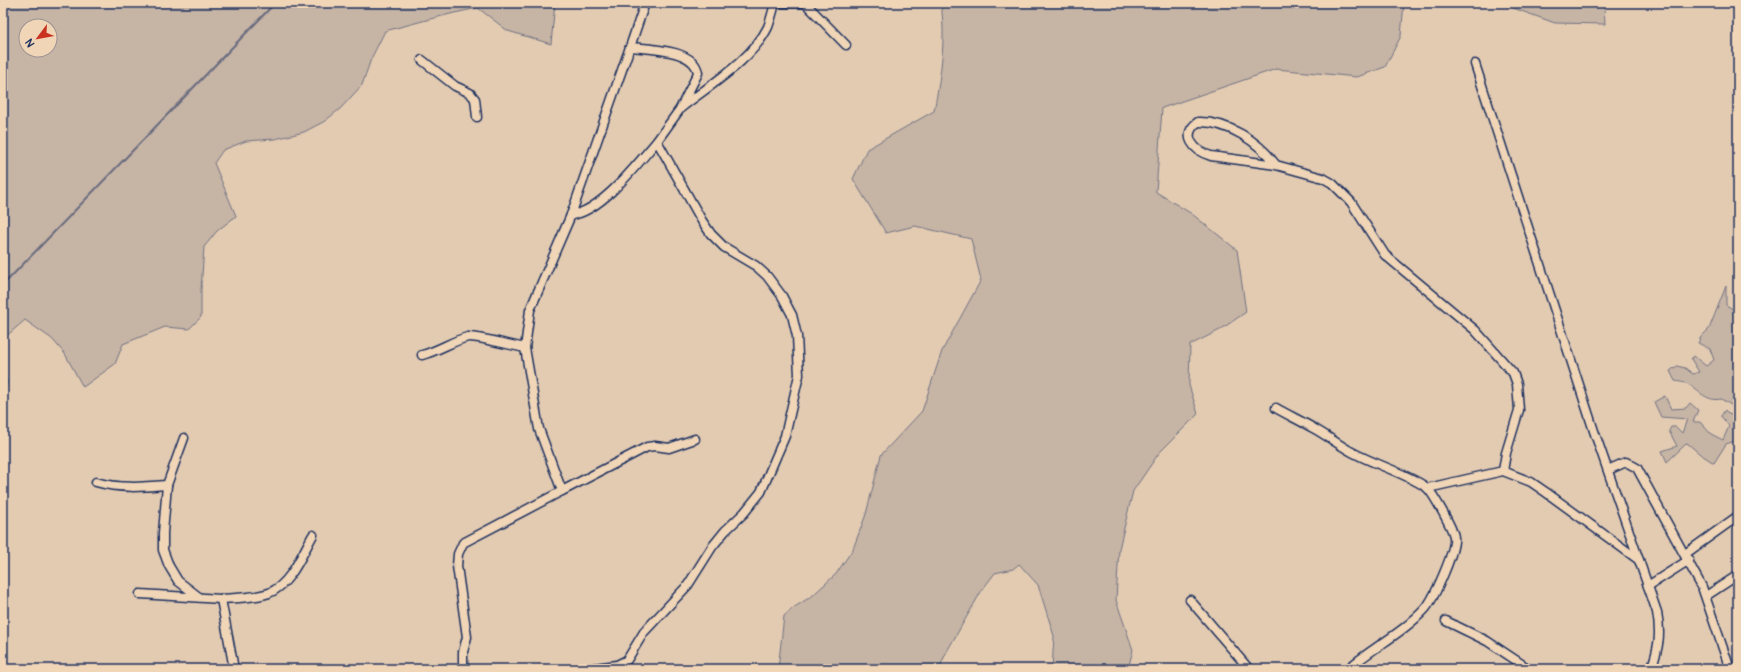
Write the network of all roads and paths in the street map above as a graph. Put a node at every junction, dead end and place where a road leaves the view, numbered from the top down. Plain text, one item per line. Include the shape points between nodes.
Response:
1 (645, 3) edge
2 (775, 3) edge
3 (782, 3) edge
4 (808, 4) edge
5 (846, 45) dead end
6 (630, 47) junction
7 (422, 60) dead end
8 (1475, 64) dead end
9 (680, 109) junction
10 (477, 117) dead end
11 (657, 140) junction
12 (1276, 165) junction
13 (571, 215) junction
14 (526, 348) junction
15 (422, 355) dead end
16 (1276, 408) dead end
17 (184, 438) dead end
18 (695, 439) dead end
19 (1608, 470) junction
20 (1503, 471) junction
21 (96, 482) dead end
22 (168, 485) junction
23 (1428, 488) junction
24 (562, 491) junction
25 (1738, 516) edge
26 (313, 535) dead end
27 (1687, 557) junction
28 (1639, 560) junction
29 (1738, 575) edge
30 (1648, 586) junction
31 (140, 594) dead end
32 (1706, 596) junction
33 (199, 597) junction
34 (221, 599) junction
35 (1190, 600) dead end
36 (1446, 622) dead end
37 (234, 669) edge
38 (462, 669) edge
39 (587, 669) edge
40 (1249, 669) edge
41 (1348, 669) edge
42 (1529, 669) edge
43 (1651, 669) edge
44 (1730, 669) edge

1 - 6 street
2 - 9 street via 768,27 756,45 724,76
3 - 4 street
4 - 5 street
6 - 9 street via 680,54 696,63 698,73
6 - 13 street
7 - 10 street via 455,86 470,93 475,99
8 - 19 street
9 - 11 street
11 - 13 street via 618,186 589,209
11 - 39 street via 711,234 724,247 756,266 782,296 792,315 797,336 799,375 785,436 761,492 712,547 688,585 648,626 627,660 617,665
12 - 12 street via 1202,153 1195,148 1189,131 1198,122 1214,123 1232,130 1256,143
12 - 20 street via 1323,178 1332,183 1351,202 1385,255 1475,330 1513,373 1517,384 1519,410
13 - 14 street via 530,310
14 - 15 street via 470,337
14 - 24 street via 539,429
16 - 23 street via 1351,451 1398,471
17 - 22 street
18 - 24 street via 669,448 647,447
19 - 27 street via 1626,462 1637,468
19 - 28 street
20 - 23 street
20 - 28 street via 1531,482 1548,493
21 - 22 street via 111,486 134,487
22 - 33 street via 163,550 178,581
23 - 41 street via 1443,512 1454,537 1439,585 1426,609
24 - 38 street via 464,544 458,554 457,566 467,637
25 - 27 street
26 - 34 street via 289,576 276,589 268,593
27 - 30 street
27 - 32 street
28 - 30 street
29 - 32 street
30 - 43 street via 1660,629 1657,652
31 - 33 street
32 - 44 street
33 - 34 street
34 - 37 street
35 - 40 street
36 - 42 street via 1487,641

